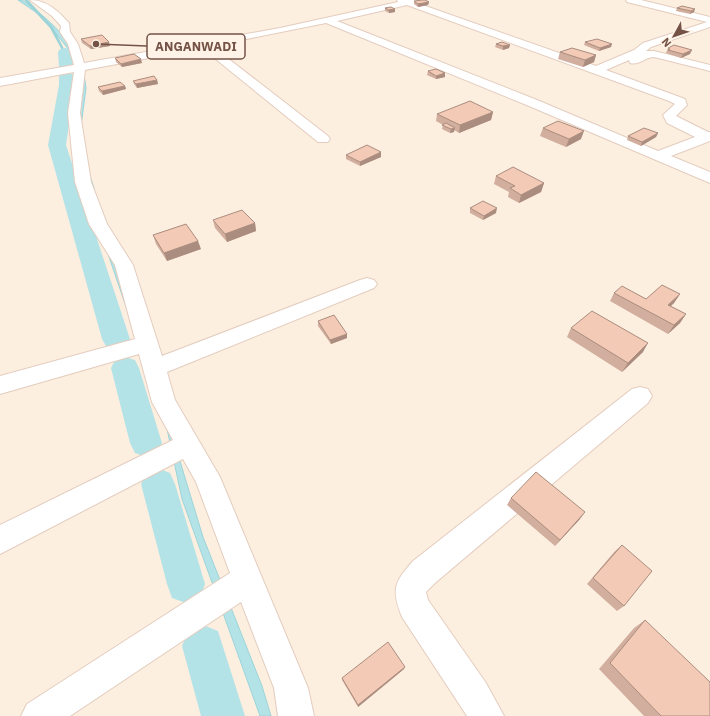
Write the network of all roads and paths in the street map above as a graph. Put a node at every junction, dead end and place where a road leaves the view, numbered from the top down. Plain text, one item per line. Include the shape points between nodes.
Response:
1 (34, 0) edge
2 (630, 0) edge
3 (407, 1) edge
4 (326, 20) junction
5 (710, 20) edge
6 (710, 24) edge
7 (204, 45) junction
8 (80, 68) junction
9 (710, 68) edge
10 (602, 72) junction
11 (0, 82) edge
12 (708, 136) edge
13 (323, 140) dead end
14 (658, 156) junction
15 (710, 178) edge
16 (368, 284) dead end
17 (146, 344) junction
18 (154, 368) junction
19 (0, 385) edge
20 (640, 396) dead end
21 (189, 444) junction
22 (0, 540) edge
23 (248, 579) junction
24 (39, 716) edge
25 (296, 716) edge
26 (486, 716) edge

1 - 8 street via 66,25 65,32 79,58
2 - 5 street
3 - 4 street
3 - 10 street
4 - 7 street
4 - 14 street
6 - 10 street via 647,45
7 - 8 street
7 - 13 street
8 - 11 street
8 - 17 street via 74,113 83,182 98,224 124,265
9 - 10 street via 647,54
10 - 12 street via 681,102 681,105 669,115 672,120
12 - 14 street
14 - 15 street
16 - 18 street
17 - 18 street
17 - 19 street
18 - 21 street via 164,402
20 - 26 street via 424,572 410,587 413,606
21 - 22 street
21 - 23 street via 207,477
23 - 24 street
23 - 25 street via 291,688

